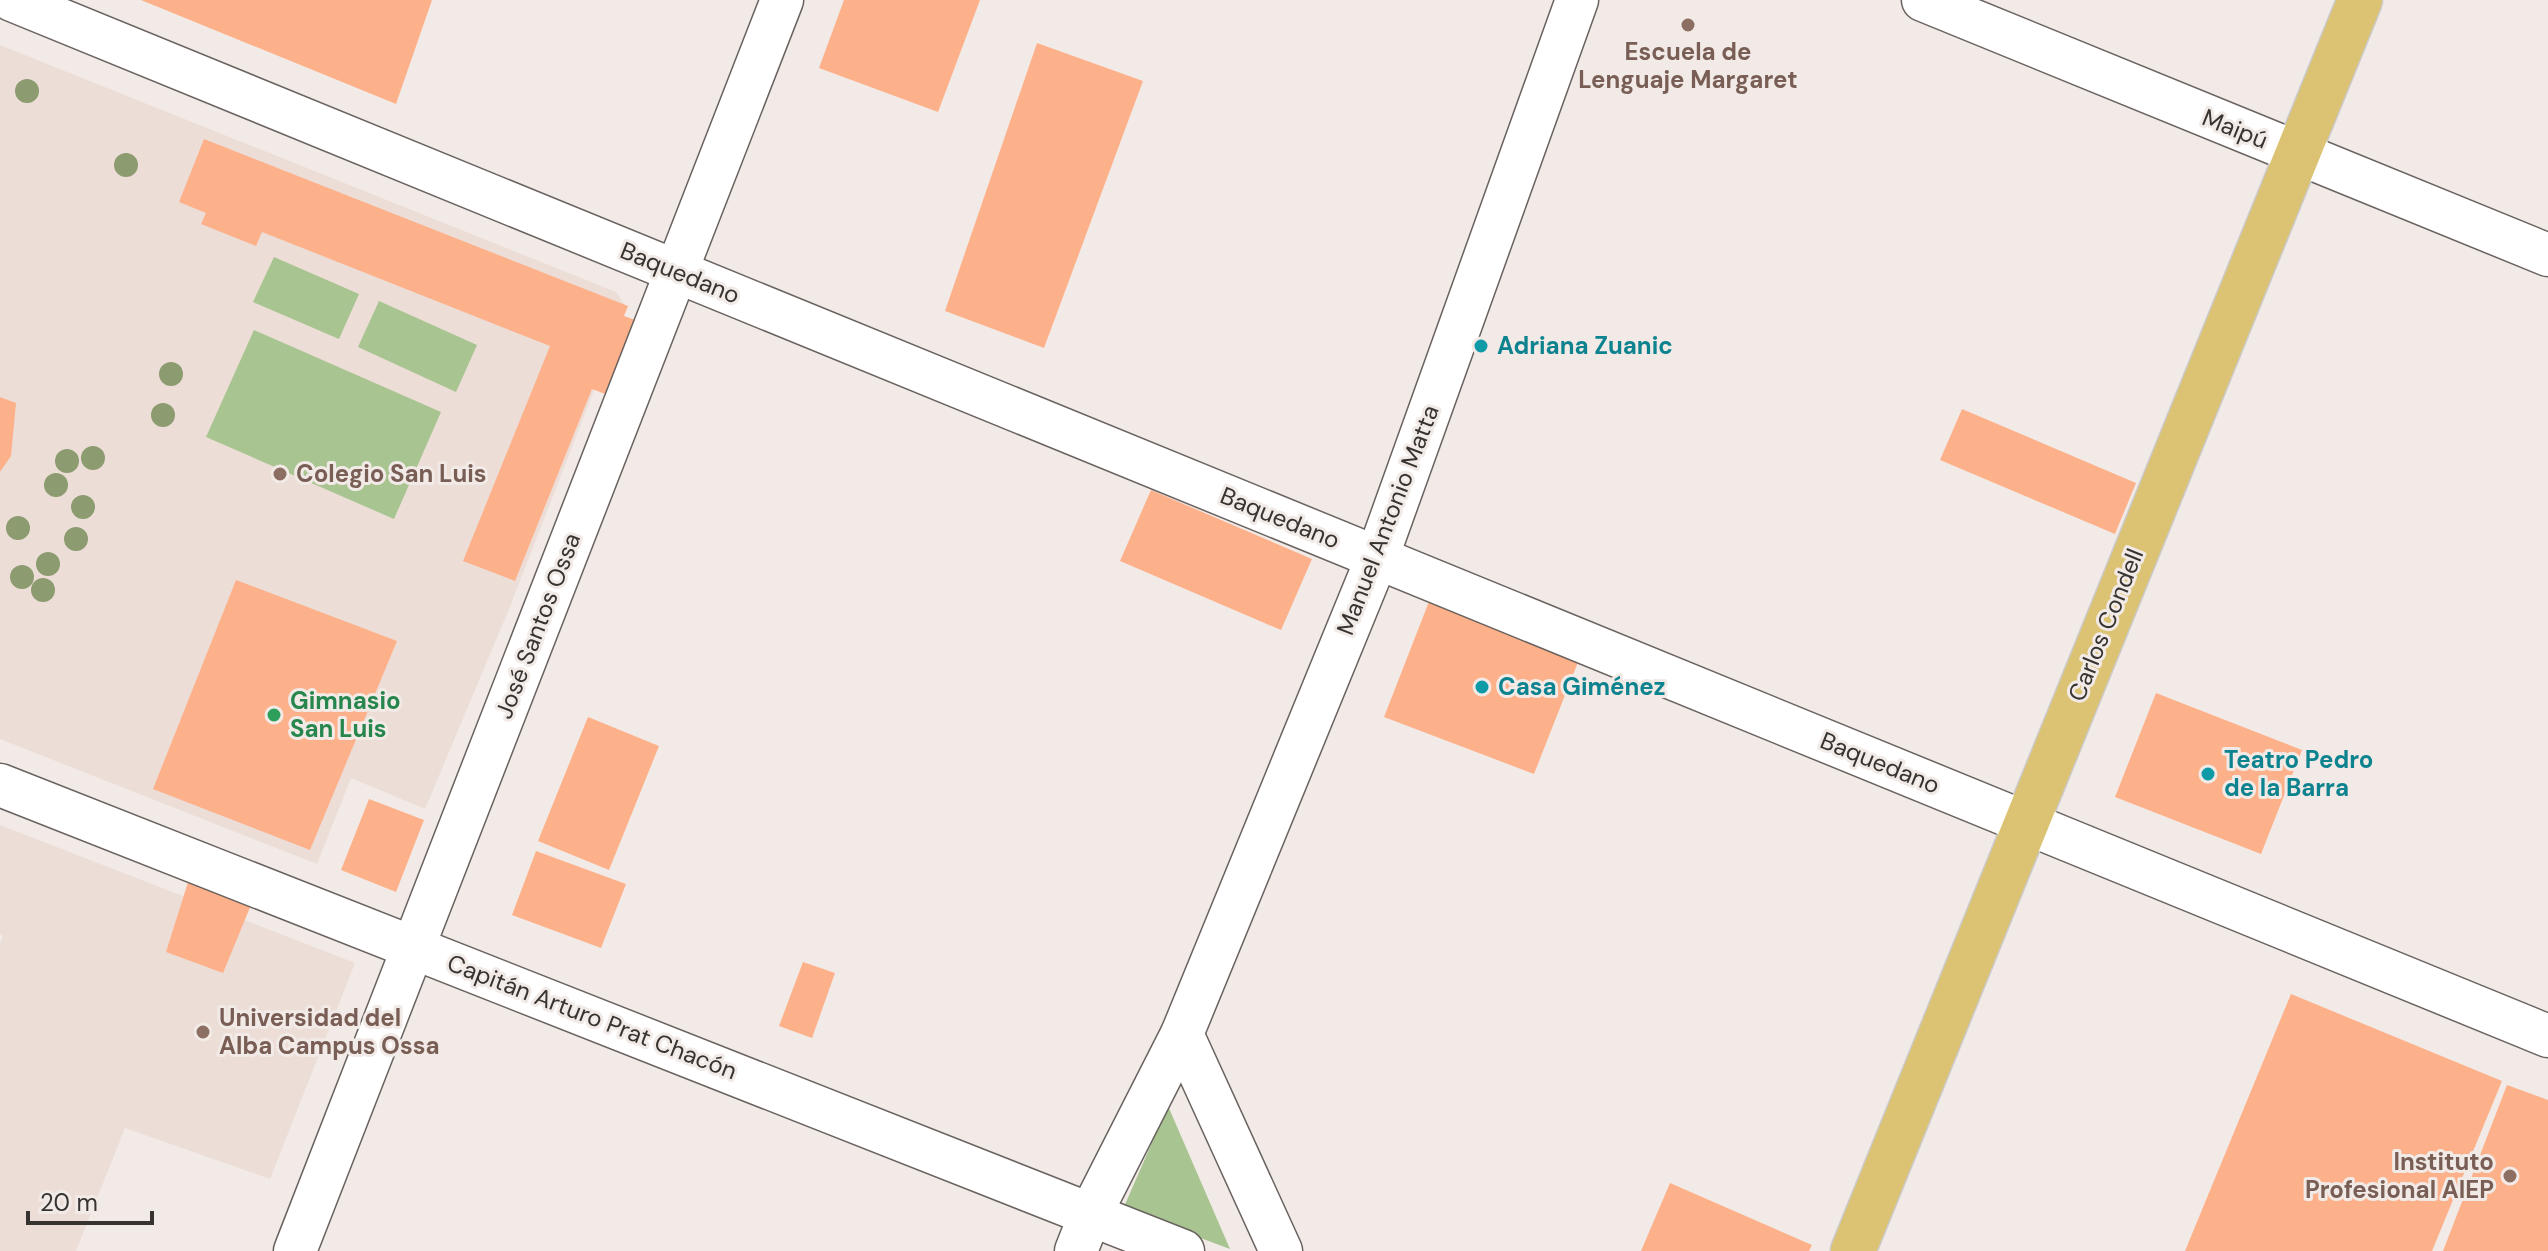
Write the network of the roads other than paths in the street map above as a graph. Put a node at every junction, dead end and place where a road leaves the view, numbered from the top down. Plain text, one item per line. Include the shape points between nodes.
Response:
1 (12, 0) edge
2 (782, 0) edge
3 (1577, 0) edge
4 (1923, 0) edge
5 (2360, 0) edge
6 (2298, 155) junction
7 (2548, 255) edge
8 (677, 271) junction
9 (1377, 558) junction
10 (0, 785) edge
11 (2026, 823) junction
12 (413, 947) junction
13 (1182, 1034) junction
14 (2548, 1036) edge
15 (1091, 1213) junction
16 (295, 1251) edge
17 (1076, 1251) edge
18 (1183, 1251) edge
19 (1281, 1251) edge
20 (1853, 1251) edge

1 - 8 street, Baquedano
2 - 8 street, José Santos Ossa
3 - 9 street, Manuel Antonio Matta
4 - 6 street, Maipú
5 - 6 main road, Carlos Condell
6 - 7 street, Maipú
6 - 11 main road, Carlos Condell
8 - 9 street, Baquedano
8 - 12 street, José Santos Ossa
9 - 11 street, Baquedano
9 - 13 street, Manuel Antonio Matta
10 - 12 street, Capitán Arturo Prat Chacón
11 - 14 street, Baquedano
11 - 20 main road, Carlos Condell
12 - 15 street, Capitán Arturo Prat Chacón
12 - 16 street, José Santos Ossa
13 - 15 street, Manuel Antonio Matta
13 - 19 street
15 - 17 street, Manuel Antonio Matta
15 - 18 street, Capitán Arturo Prat Chacón

